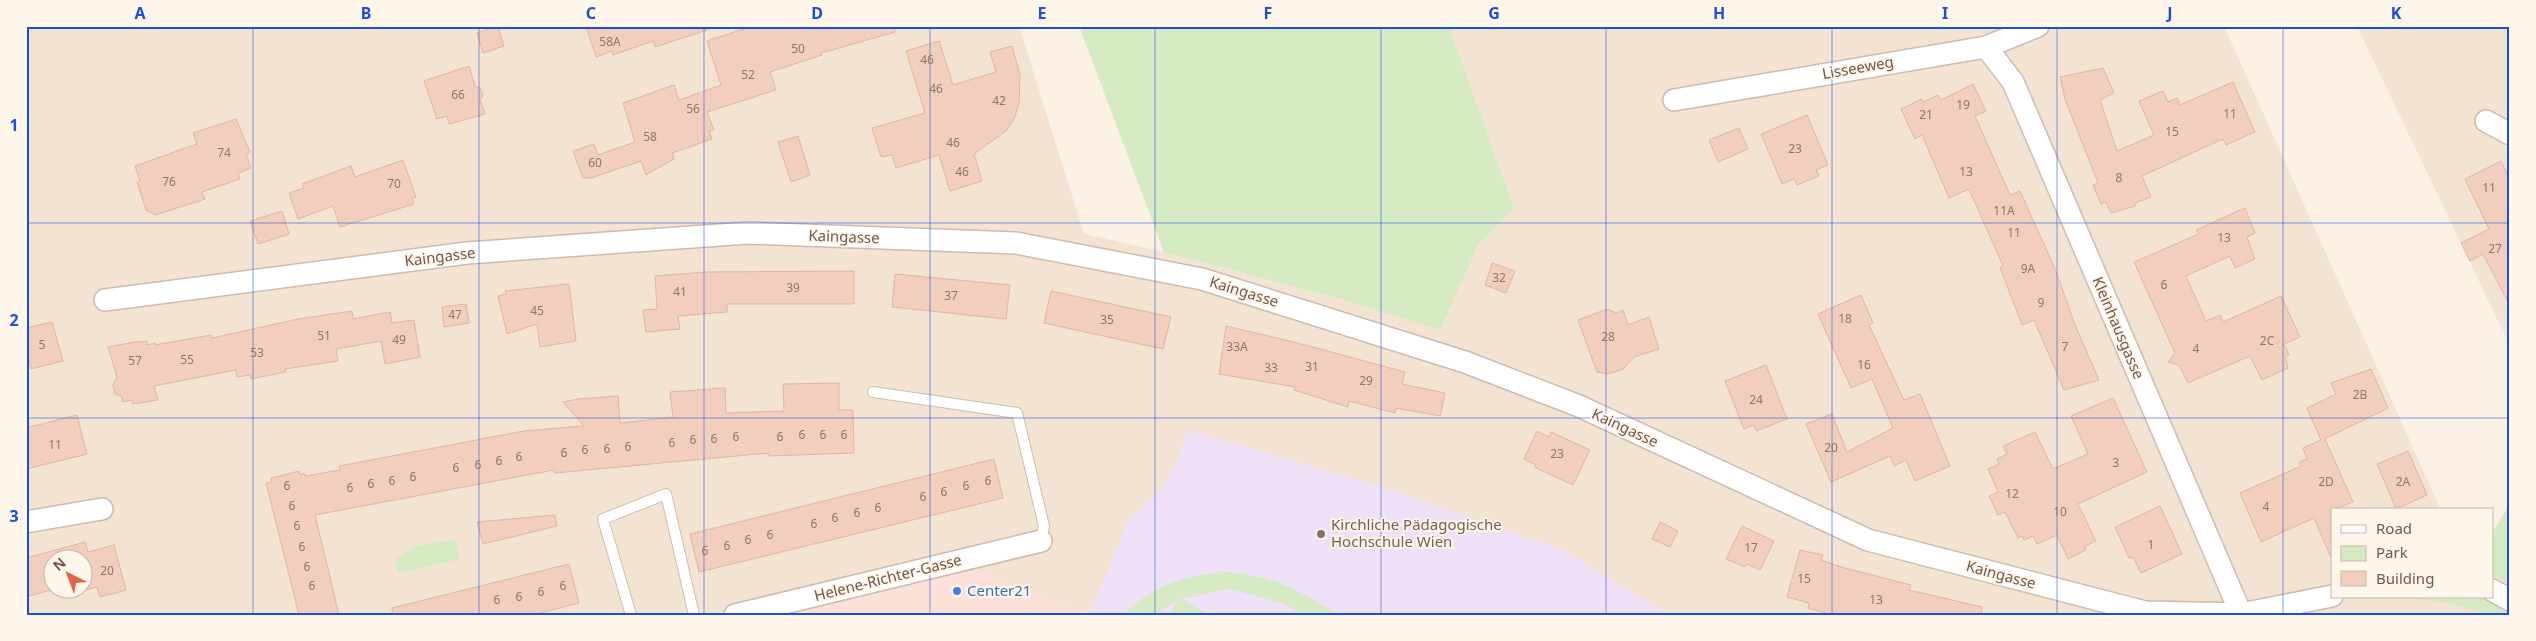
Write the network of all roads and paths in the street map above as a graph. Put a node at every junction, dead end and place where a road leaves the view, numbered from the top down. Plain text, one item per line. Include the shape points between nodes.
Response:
1 (2038, 26) edge
2 (1986, 47) junction
3 (1674, 100) dead end
4 (2486, 121) dead end
5 (2510, 134) edge
6 (105, 300) dead end
7 (873, 392) dead end
8 (102, 509) dead end
9 (26, 522) edge
10 (1041, 540) joint
11 (2494, 591) edge
12 (2331, 596) edge
13 (2510, 600) edge
14 (2241, 614) edge
15 (632, 615) edge
16 (694, 615) edge
17 (734, 615) edge

1 - 2 street, Lisseeweg
2 - 3 street, Lisseeweg
2 - 14 street, Kleinhausgasse via 2013,82
4 - 5 street
6 - 14 street, Kaingasse via 467,253 748,233 1016,243 1202,279 1465,362 1579,406 1868,540 2145,612
7 - 10 lane via 1017,413 1044,526
8 - 9 street
10 - 17 street, Helene-Richter-Gasse
11 - 13 street
12 - 14 street, Kaingasse
15 - 16 lane via 603,520 666,494

